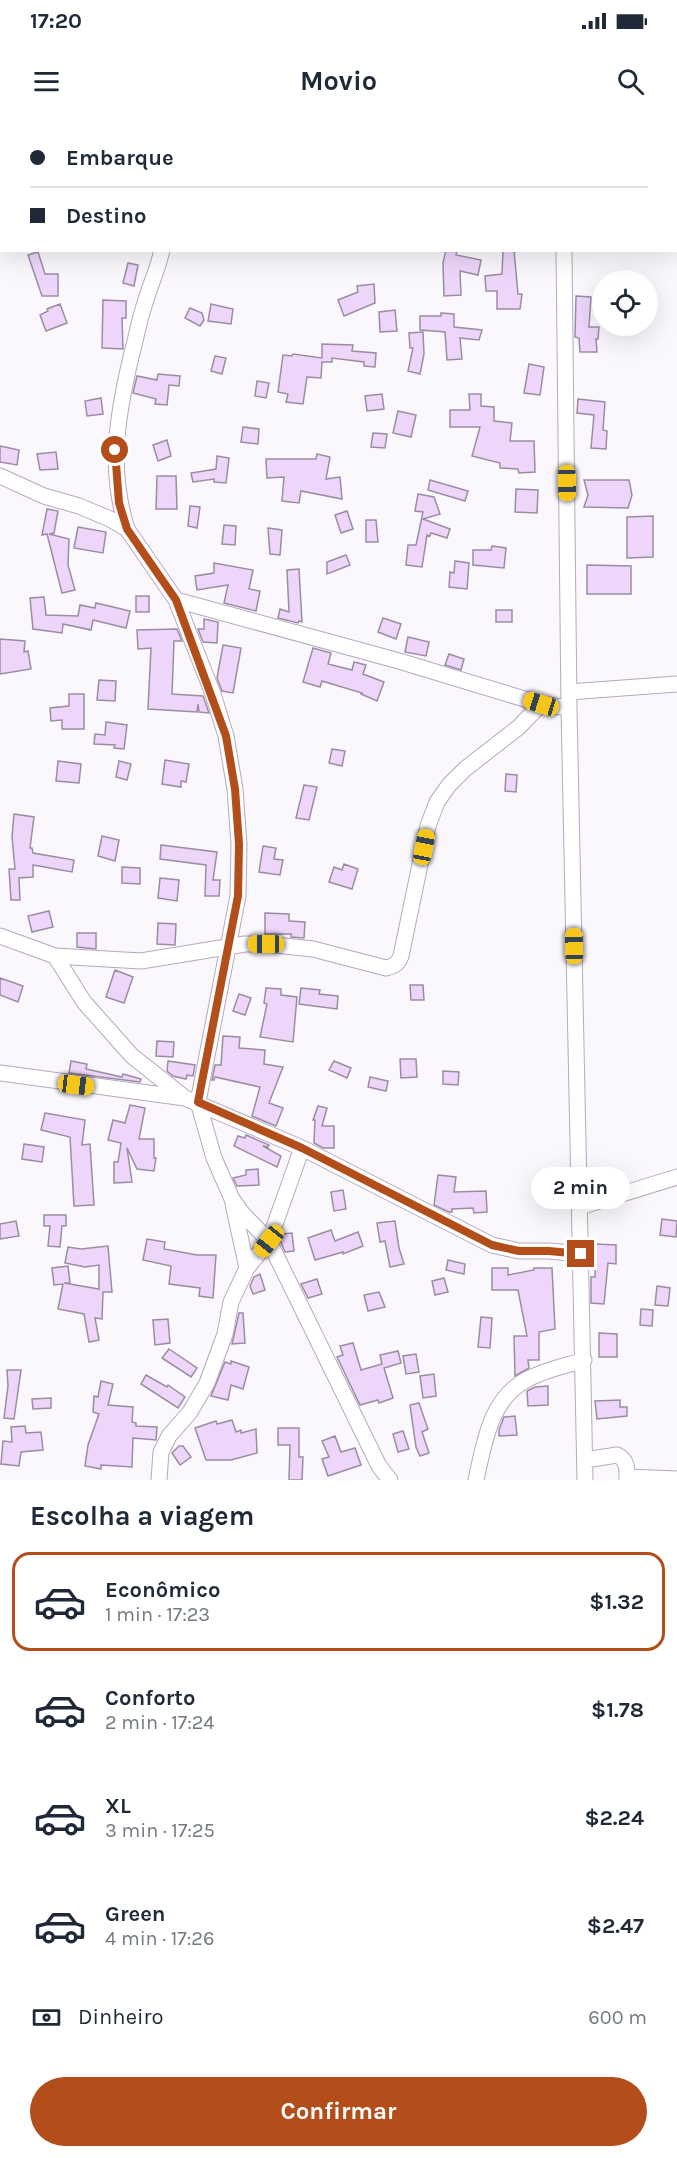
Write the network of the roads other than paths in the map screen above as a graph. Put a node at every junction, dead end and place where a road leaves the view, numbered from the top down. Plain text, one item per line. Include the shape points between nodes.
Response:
1 (161, 252) edge
2 (564, 252) edge
3 (0, 476) edge
4 (127, 529) junction
5 (176, 600) junction
6 (677, 684) edge
7 (569, 692) junction
8 (541, 704) junction
9 (569, 708) junction
10 (0, 936) edge
11 (228, 948) junction
12 (55, 956) junction
13 (0, 1073) edge
14 (192, 1100) junction
15 (302, 1148) junction
16 (677, 1177) edge
17 (232, 1199) junction
18 (580, 1207) junction
19 (269, 1241) junction
20 (581, 1254) junction
21 (247, 1268) junction
22 (584, 1360) junction
23 (585, 1460) junction
24 (627, 1478) edge
25 (677, 1479) edge
26 (159, 1480) edge
27 (390, 1480) edge
28 (476, 1480) edge
29 (585, 1480) edge

1 - 4 street via 120,403 116,482
2 - 7 street
3 - 4 street
4 - 5 street
5 - 8 street
5 - 11 street via 226,736 235,789 238,896
6 - 7 street
7 - 9 street
8 - 9 street
8 - 11 street via 449,785 437,802 396,964 386,968 313,950 266,944
9 - 18 street
10 - 12 street
11 - 12 street via 141,961
11 - 14 street
12 - 14 street via 84,1002 132,1056
13 - 14 street
14 - 15 street
14 - 17 street
15 - 19 street
15 - 20 street via 492,1245 519,1251
16 - 18 street
17 - 19 street
17 - 21 street
18 - 20 street
19 - 21 street
19 - 27 street via 379,1466
20 - 22 street
21 - 26 street via 231,1302 225,1334 207,1383 161,1452
22 - 23 street
22 - 28 street via 528,1379 506,1396 484,1441
23 - 24 street via 617,1455 625,1460
23 - 29 street
24 - 25 street

